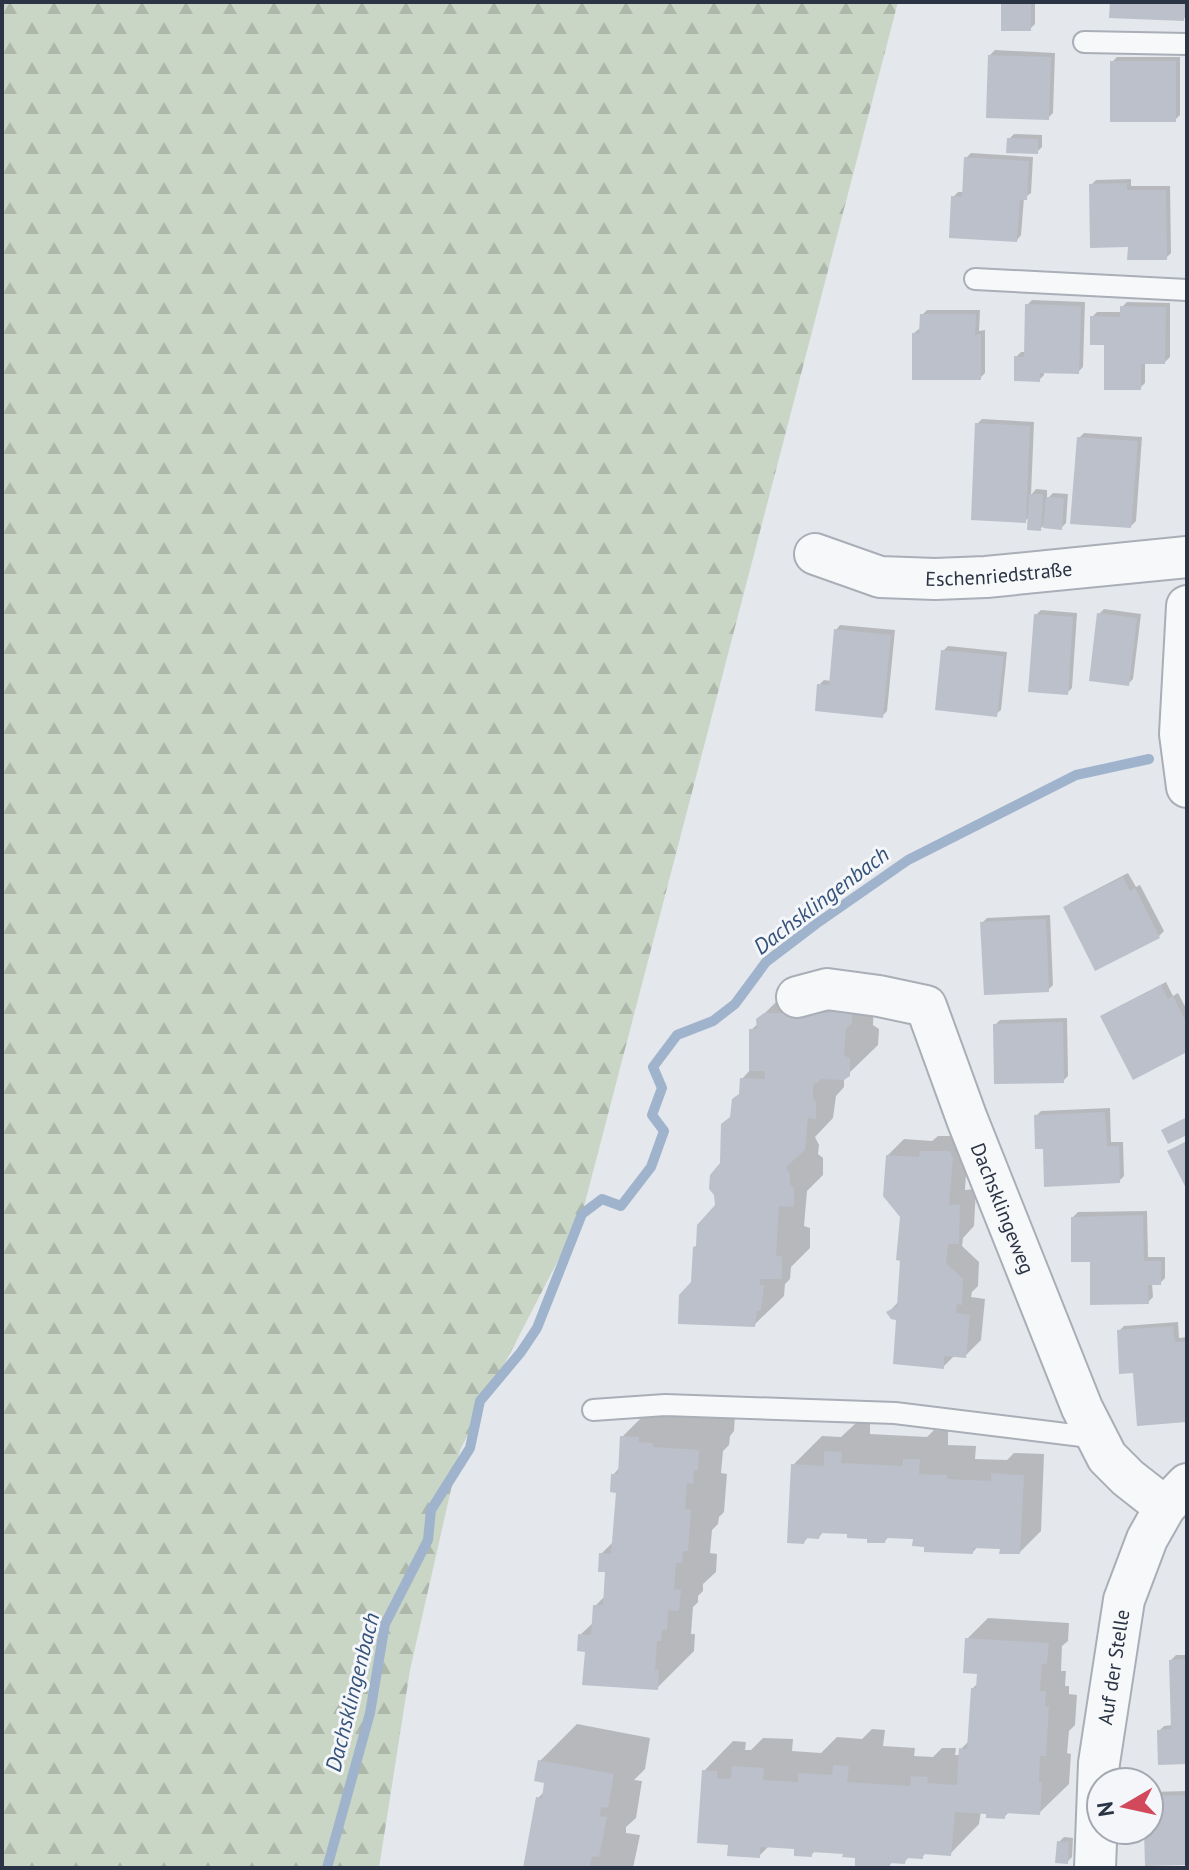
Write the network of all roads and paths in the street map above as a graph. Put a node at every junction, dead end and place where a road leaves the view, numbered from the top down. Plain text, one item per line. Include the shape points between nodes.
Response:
1 (1084, 42) dead end
2 (1187, 44) edge
3 (975, 279) dead end
4 (1187, 290) edge
5 (815, 554) dead end
6 (1187, 557) edge
7 (1187, 606) edge
8 (1187, 787) edge
9 (797, 997) dead end
10 (593, 1410) dead end
11 (1098, 1438) junction
12 (1176, 1496) edge
13 (1095, 1868) edge

1 - 2 lane
3 - 4 lane
5 - 6 street, Eschenriedstraße via 880,577 935,579
7 - 8 street via 1180,734
9 - 11 street, Dachsklingeweg via 827,989 926,1006
10 - 11 lane via 665,1405 895,1413
11 - 12 street, Dachsklingeweg via 1107,1457 1128,1478
12 - 13 street, Auf der Stelle via 1147,1539 1124,1600 1099,1763

